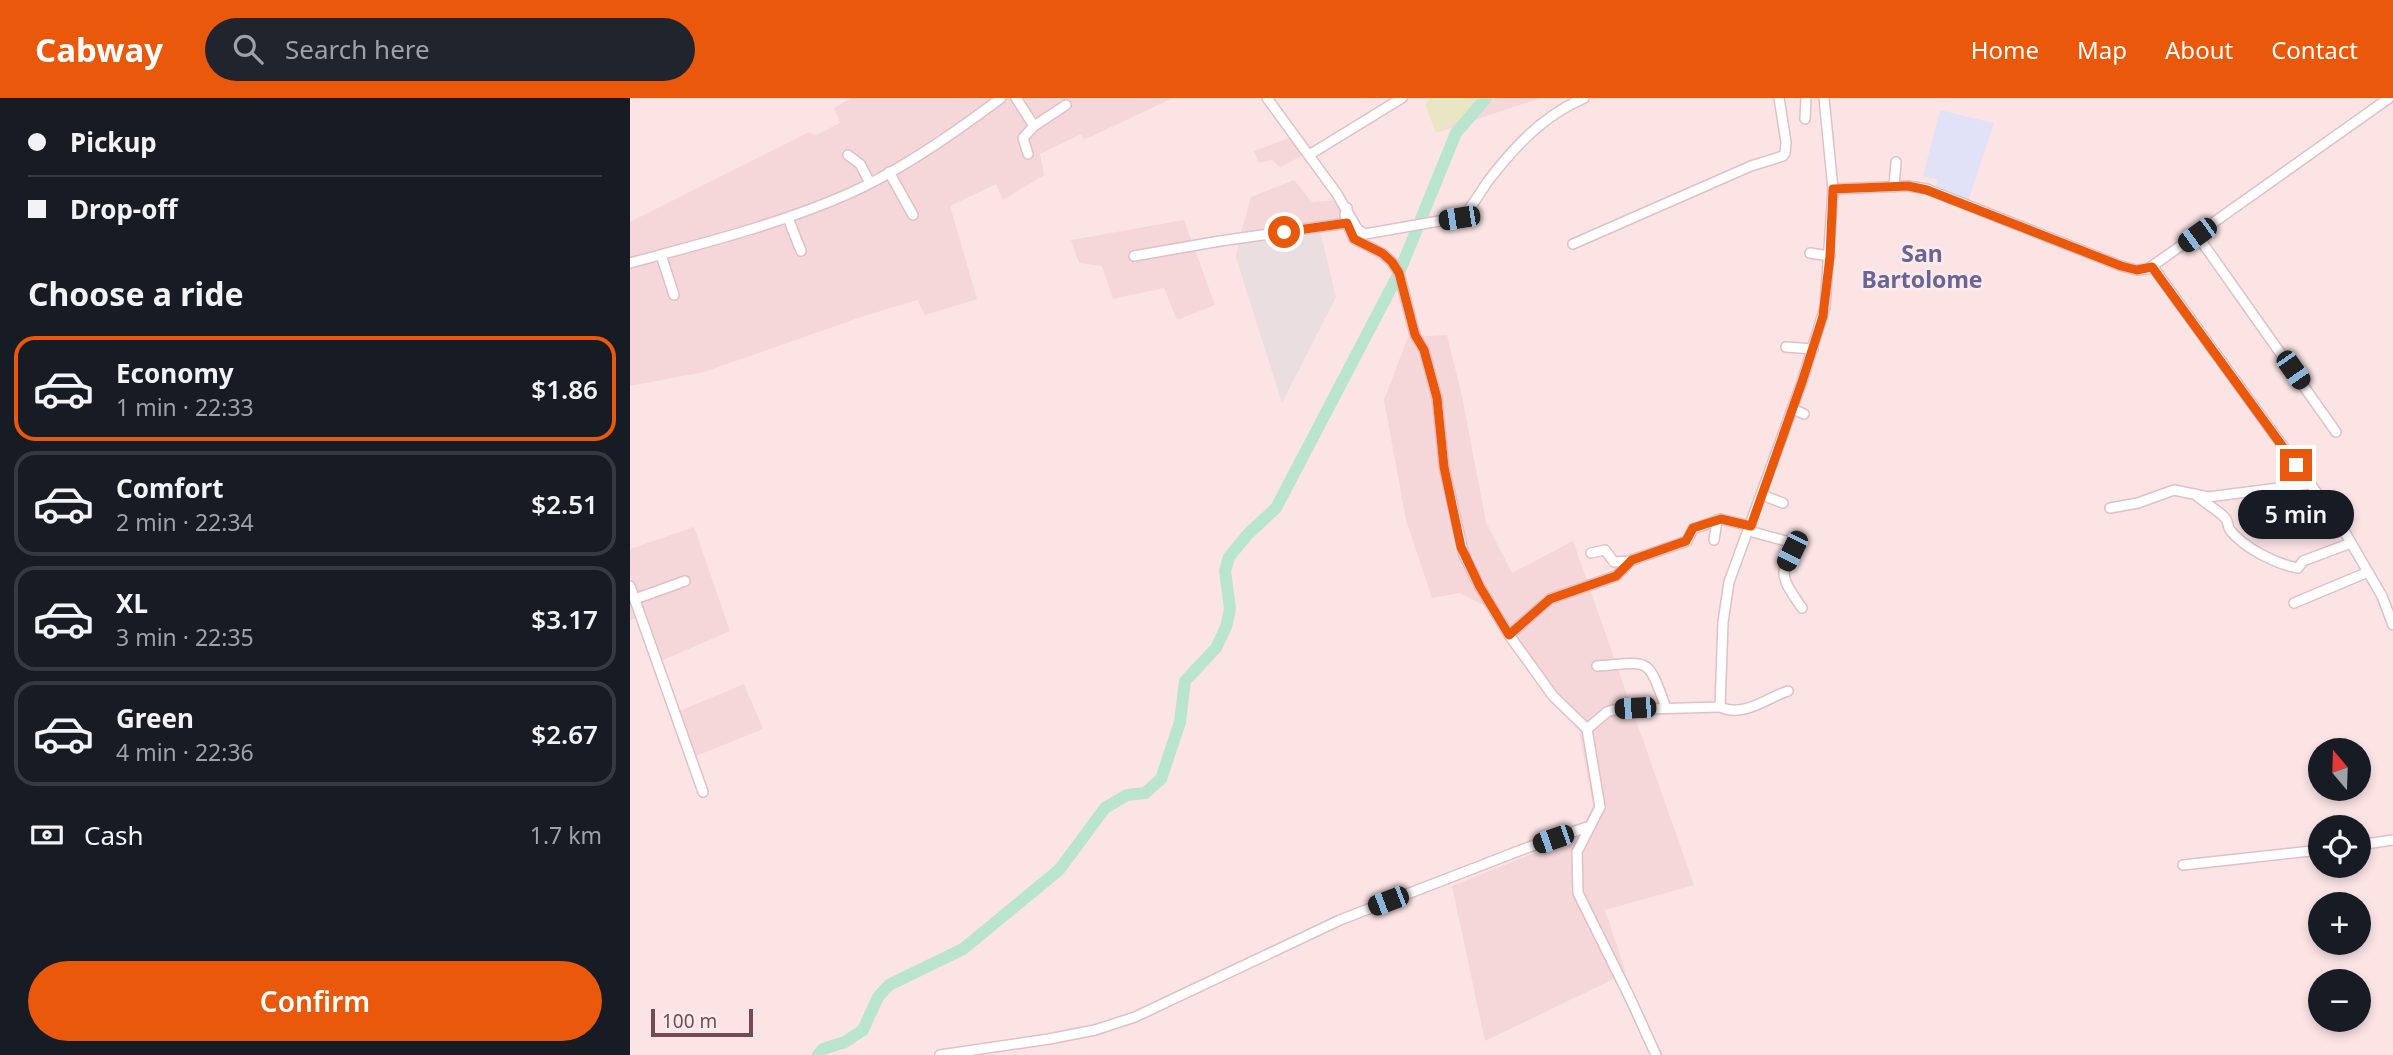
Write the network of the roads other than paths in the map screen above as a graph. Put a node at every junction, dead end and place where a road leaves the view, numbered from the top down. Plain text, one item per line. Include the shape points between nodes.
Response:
1 (1001, 98) edge
2 (1016, 98) edge
3 (1267, 98) edge
4 (1402, 98) edge
5 (1584, 98) edge
6 (1779, 98) edge
7 (1805, 98) edge
8 (1824, 98) edge
9 (2389, 98) edge
10 (1066, 105) dead end
11 (1805, 119) dead end
12 (1034, 126) junction
13 (1028, 154) dead end
14 (848, 155) dead end
15 (1309, 155) junction
16 (1896, 162) dead end
17 (889, 172) junction
18 (870, 183) junction
19 (1894, 187) junction
20 (1833, 189) junction
21 (1347, 208) junction
22 (913, 215) dead end
23 (788, 218) junction
24 (1347, 223) junction
25 (2197, 235) junction
26 (1573, 244) dead end
27 (801, 251) dead end
28 (1810, 253) dead end
29 (661, 255) junction
30 (1134, 256) dead end
31 (1830, 256) junction
32 (630, 263) edge
33 (2152, 267) junction
34 (674, 295) dead end
35 (1786, 347) dead end
36 (1813, 349) junction
37 (1793, 409) junction
38 (1804, 414) dead end
39 (2336, 432) dead end
40 (2310, 484) junction
41 (2194, 493) junction
42 (1762, 495) junction
43 (1783, 503) dead end
44 (2110, 508) dead end
45 (1717, 520) junction
46 (1750, 528) junction
47 (1714, 540) dead end
48 (2351, 543) junction
49 (1591, 553) dead end
50 (1632, 560) junction
51 (2368, 572) junction
52 (685, 581) dead end
53 (630, 586) edge
54 (635, 599) junction
55 (2294, 603) dead end
56 (1802, 608) dead end
57 (2393, 625) edge
58 (1509, 635) junction
59 (1597, 666) dead end
60 (1788, 691) dead end
61 (1720, 706) junction
62 (1666, 708) junction
63 (1587, 729) junction
64 (703, 792) dead end
65 (1590, 826) junction
66 (2393, 840) edge
67 (2371, 843) edge
68 (2308, 851) edge
69 (2183, 865) dead end
70 (940, 1055) edge
71 (1656, 1055) edge

1 - 17 street
2 - 12 street
3 - 15 street
4 - 15 street
5 - 21 street via 1553,114 1529,136 1459,218 1365,234
6 - 26 street via 1786,142 1783,156
7 - 11 street
8 - 20 street
9 - 25 street
10 - 12 street
12 - 13 street via 1023,138
14 - 18 street via 860,163
15 - 21 street
16 - 19 street
17 - 18 street
17 - 22 street
18 - 23 street
19 - 20 street
19 - 33 street via 1935,192 2121,266
20 - 31 street
21 - 24 street
23 - 27 street
23 - 29 street
24 - 30 street
24 - 58 street via 1354,239 1382,253 1399,273 1437,398 1444,467 1461,547
25 - 33 street
25 - 39 street
28 - 31 street
29 - 32 street
29 - 34 street
31 - 36 street via 1825,307
33 - 40 street
35 - 36 street
36 - 37 street
37 - 38 street
37 - 42 street
40 - 41 street via 2220,497
40 - 48 street
41 - 44 street via 2174,490
41 - 48 street via 2225,519 2230,530 2281,565 2298,568 2303,561
42 - 43 street
42 - 46 street
45 - 46 street
45 - 47 street
45 - 50 street via 1692,529 1686,541
46 - 56 street via 1791,545 1783,575
46 - 61 street via 1729,583
48 - 51 street
49 - 50 street via 1605,550 1614,562
50 - 58 street via 1618,575 1550,599
51 - 55 street
51 - 57 street
52 - 54 street
53 - 54 street
54 - 64 street
58 - 63 street via 1553,696
59 - 62 street via 1647,666
60 - 61 street via 1760,706 1730,710
61 - 62 street
62 - 63 street via 1613,710
63 - 65 street via 1600,807
65 - 70 street via 1340,919 1135,1017 1072,1035
65 - 71 street via 1577,852 1578,893
66 - 67 street
68 - 69 street

